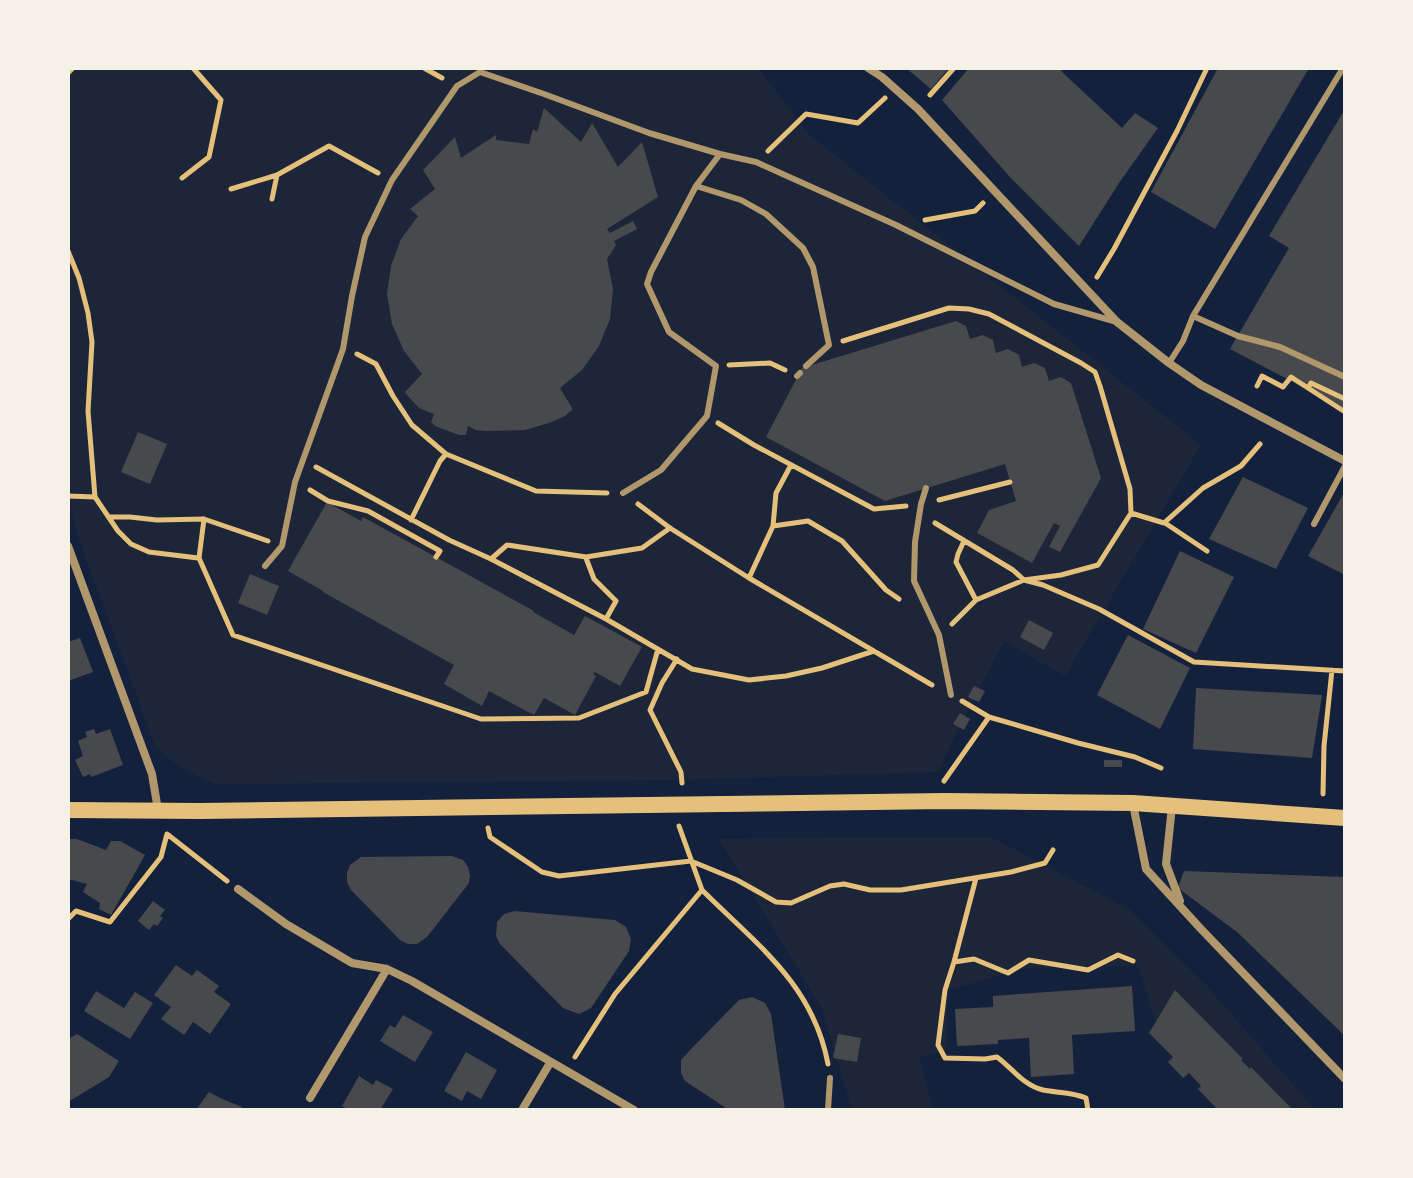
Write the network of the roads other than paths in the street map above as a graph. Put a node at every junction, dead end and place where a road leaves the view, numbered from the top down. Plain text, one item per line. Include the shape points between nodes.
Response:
1 (868, 68) edge
2 (1343, 68) edge
3 (720, 154) junction
4 (696, 186) junction
5 (1193, 316) junction
6 (1117, 322) junction
7 (1169, 363) junction
8 (806, 366) dead end
9 (1345, 377) edge
10 (1345, 463) edge
11 (926, 488) dead end
12 (623, 493) road end
13 (1314, 524) dead end
14 (68, 546) edge
15 (265, 566) dead end
16 (951, 695) road end
17 (1133, 803) junction
18 (1172, 805) junction
19 (68, 810) edge
20 (158, 811) junction
21 (1345, 818) edge
22 (238, 889) road end
23 (1182, 906) junction
24 (387, 969) junction
25 (550, 1063) junction
26 (830, 1078) road end
27 (1345, 1079) edge
28 (310, 1098) dead end
29 (522, 1110) edge
30 (634, 1110) edge
31 (828, 1110) edge

1 - 6 street via 918,109
2 - 5 lane
3 - 4 lane
3 - 6 lane via 756,162 1054,304
3 - 15 lane via 480,72 457,86 392,180 365,237 343,349 295,482 282,546
4 - 8 lane via 766,214 803,248 813,267 829,345
4 - 12 lane via 647,284 669,332 716,366 707,416 661,470
5 - 7 lane
5 - 9 lane
6 - 7 street
7 - 10 street
10 - 13 lane
11 - 16 lane via 914,581 939,635
14 - 20 street via 152,774
17 - 18 main road
17 - 20 main road
17 - 23 street via 1146,869
18 - 21 main road
18 - 23 street via 1166,864
19 - 20 main road
22 - 24 street via 352,963
23 - 27 street
24 - 25 street
24 - 28 street
25 - 29 street
25 - 30 street
26 - 31 lane

